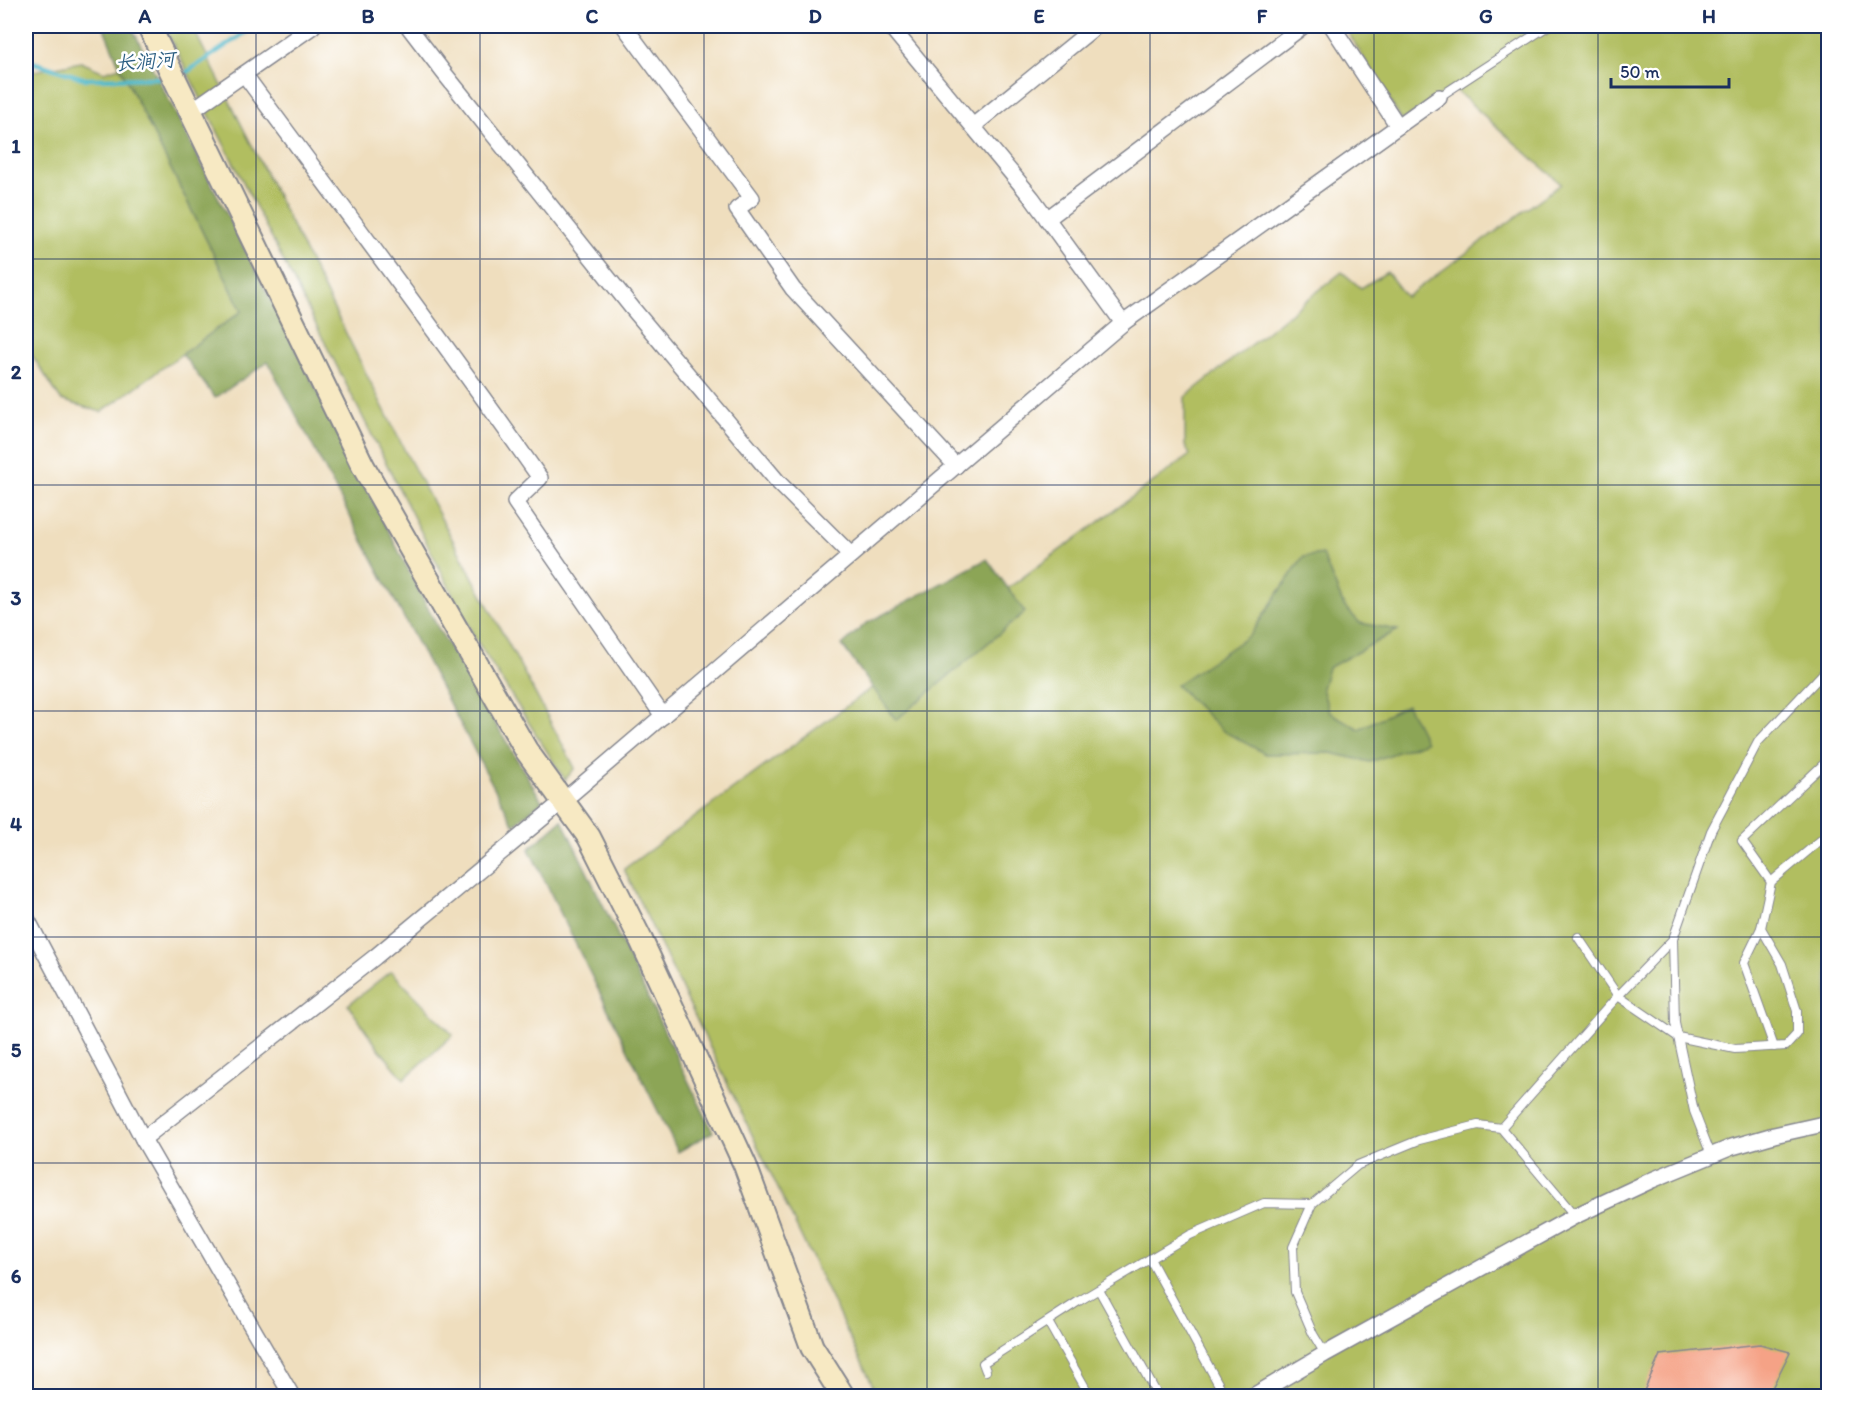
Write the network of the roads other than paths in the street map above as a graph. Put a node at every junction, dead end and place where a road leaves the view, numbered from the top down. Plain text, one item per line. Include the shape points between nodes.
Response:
1 (149, 26) edge
2 (313, 26) edge
3 (408, 26) edge
4 (624, 26) edge
5 (890, 26) edge
6 (1096, 26) edge
7 (1304, 26) edge
8 (1332, 26) edge
9 (1548, 26) edge
10 (243, 74) junction
11 (1439, 97) joint
12 (190, 111) junction
13 (973, 126) junction
14 (1398, 126) junction
15 (1047, 219) junction
16 (1123, 323) junction
17 (956, 466) junction
18 (851, 555) junction
19 (1828, 668) edge
20 (663, 716) junction
21 (1828, 760) edge
22 (563, 801) junction
23 (1828, 834) edge
24 (1771, 882) junction
25 (26, 917) edge
26 (1761, 928) junction
27 (1578, 938) dead end
28 (1674, 939) junction
29 (1618, 996) junction
30 (1678, 1037) junction
31 (1774, 1047) junction
32 (1828, 1123) edge
33 (1501, 1128) junction
34 (143, 1139) junction
35 (1710, 1155) junction
36 (1312, 1204) junction
37 (1575, 1216) junction
38 (1150, 1259) junction
39 (1099, 1290) junction
40 (1048, 1322) junction
41 (1325, 1354) junction
42 (986, 1371) dead end
43 (292, 1396) edge
44 (843, 1396) edge
45 (1090, 1396) edge
46 (1158, 1396) edge
47 (1225, 1396) edge
48 (1253, 1396) edge

1 - 12 street
2 - 10 street
3 - 18 street via 640,318 778,482
4 - 17 street via 752,198 737,209 793,289
5 - 13 street
6 - 13 street
7 - 15 street
8 - 14 street
9 - 11 lane
10 - 12 street
10 - 20 street via 540,478 515,502
11 - 14 street
12 - 22 street via 363,466 526,750
13 - 15 street
14 - 16 street
15 - 16 street
16 - 17 street
17 - 18 street
18 - 20 street
19 - 28 lane via 1758,742 1711,831
20 - 22 street
21 - 24 lane via 1742,841
22 - 34 street via 375,957
22 - 44 street via 589,837 641,940 745,1165 812,1347
23 - 24 lane
24 - 26 lane
25 - 34 street
26 - 31 lane via 1744,963
26 - 31 lane via 1782,964 1797,1011 1797,1034 1786,1046
27 - 29 lane
28 - 29 lane
28 - 30 lane
29 - 30 lane
29 - 33 lane
30 - 31 lane via 1735,1049
30 - 35 lane via 1694,1111
32 - 35 street
33 - 36 lane via 1478,1125 1419,1140 1358,1165
33 - 37 lane
34 - 43 street
35 - 37 street
36 - 38 lane via 1264,1203 1190,1235
36 - 41 lane via 1293,1247 1295,1292
37 - 41 street
38 - 39 lane
38 - 47 lane
39 - 40 lane
39 - 46 lane
40 - 42 lane via 984,1363
40 - 45 lane
41 - 48 street

